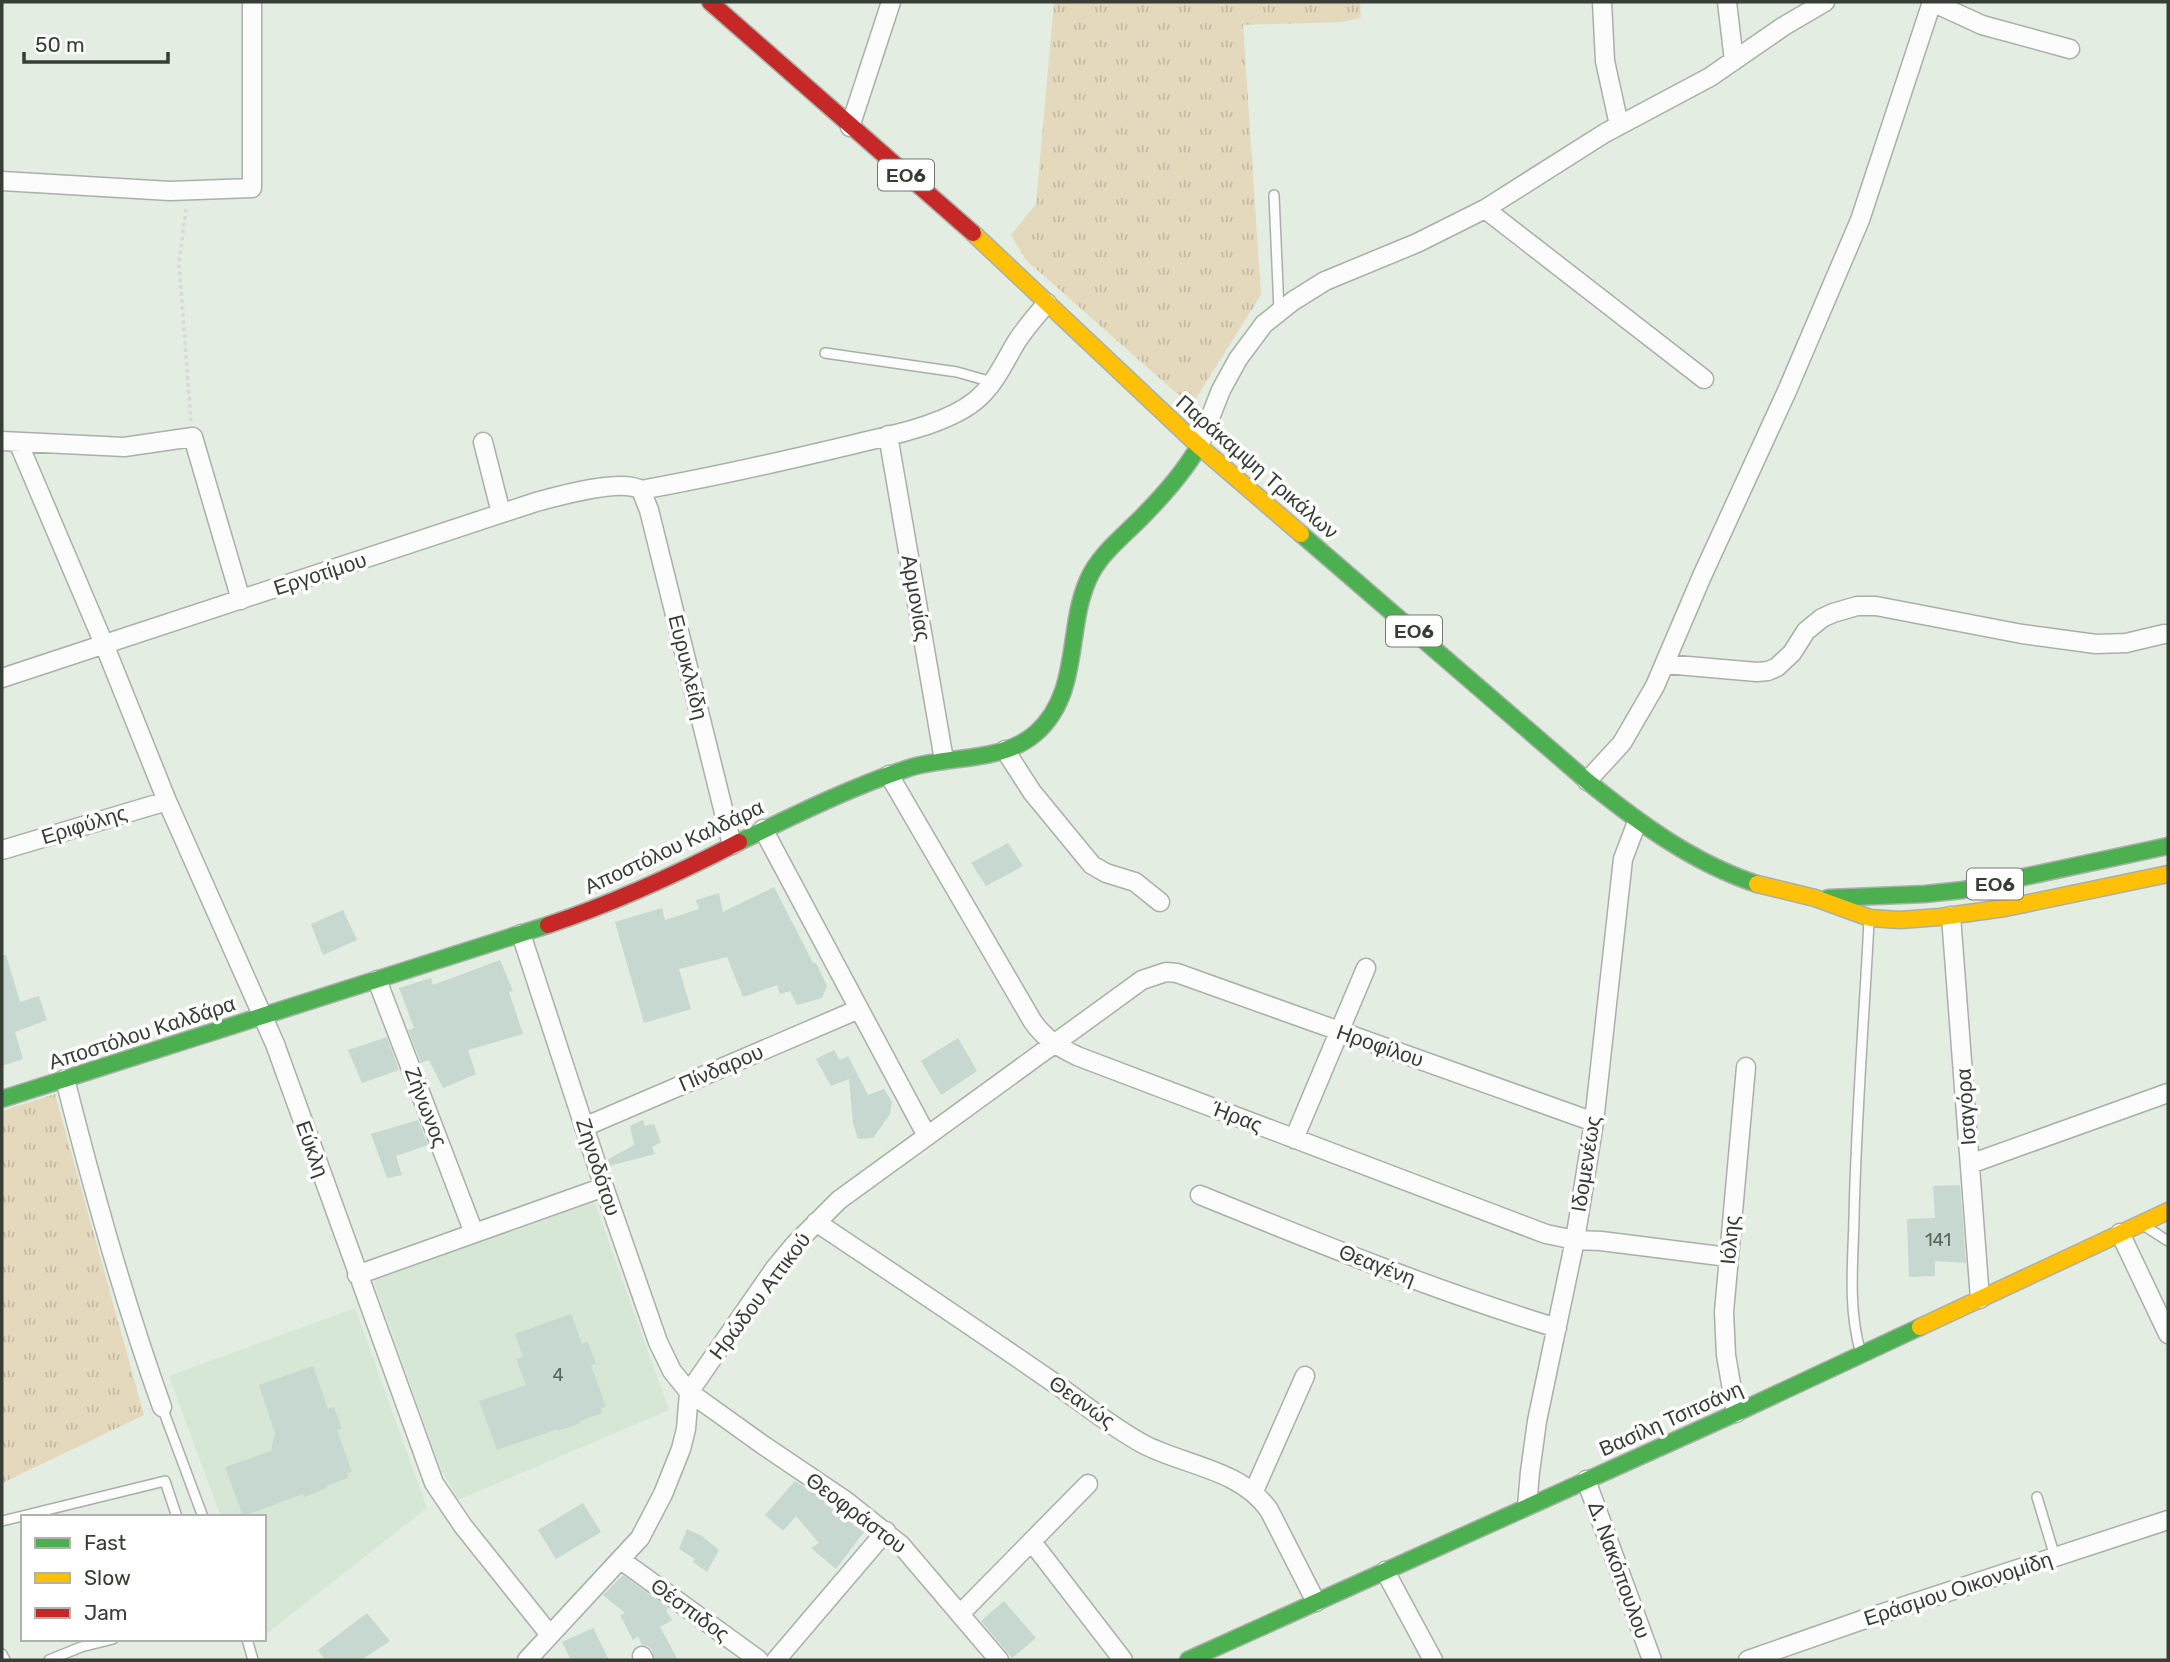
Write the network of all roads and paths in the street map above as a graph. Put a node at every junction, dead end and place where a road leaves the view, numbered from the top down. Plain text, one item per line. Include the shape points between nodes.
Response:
1 (252, 2) edge
2 (710, 2) edge
3 (891, 2) edge
4 (1602, 2) edge
5 (1727, 2) edge
6 (1825, 2) edge
7 (1932, 2) edge
8 (2070, 49) dead end
9 (1734, 61) junction
10 (1619, 125) junction
11 (850, 127) junction
12 (2, 181) edge
13 (188, 191) junction
14 (1274, 195) dead end
15 (1485, 209) junction
16 (1047, 303) junction
17 (1279, 311) junction
18 (825, 353) dead end
19 (1704, 379) dead end
20 (993, 382) junction
21 (888, 435) junction
22 (193, 437) junction
23 (10, 441) edge
24 (483, 442) dead end
25 (1199, 446) junction
26 (641, 490) junction
27 (501, 513) junction
28 (241, 600) junction
29 (2165, 634) dead end
30 (104, 644) junction
31 (1665, 664) junction
32 (2, 678) edge
33 (1005, 750) junction
34 (944, 760) junction
35 (889, 775) junction
36 (1587, 781) junction
37 (167, 801) junction
38 (1637, 822) junction
39 (763, 829) junction
40 (732, 845) junction
41 (2168, 846) edge
42 (2, 850) edge
43 (2168, 874) edge
44 (2131, 882) junction
45 (2168, 892) edge
46 (1818, 899) junction
47 (1160, 902) dead end
48 (1951, 916) junction
49 (1870, 918) junction
50 (521, 934) junction
51 (1366, 968) dead end
52 (1166, 972) joint
53 (377, 980) junction
54 (859, 1009) junction
55 (263, 1016) junction
56 (1340, 1032) junction
57 (1055, 1045) junction
58 (1746, 1066) dead end
59 (65, 1079) junction
60 (2168, 1093) edge
61 (2, 1099) edge
62 (1594, 1122) junction
63 (584, 1127) junction
64 (927, 1136) junction
65 (1294, 1139) junction
66 (1970, 1164) junction
67 (604, 1187) junction
68 (1200, 1195) dead end
69 (2168, 1204) edge
70 (2168, 1211) edge
71 (816, 1222) junction
72 (2141, 1223) junction
73 (474, 1233) junction
74 (2120, 1233) junction
75 (1575, 1240) junction
76 (2168, 1241) edge
77 (1728, 1257) junction
78 (357, 1275) junction
79 (1980, 1299) junction
80 (1557, 1328) junction
81 (2168, 1334) edge
82 (1861, 1356) junction
83 (1305, 1377) dead end
84 (689, 1392) junction
85 (162, 1407) joint
86 (1737, 1413) junction
87 (1586, 1480) junction
88 (1088, 1484) dead end
89 (1254, 1492) junction
90 (2036, 1497) dead end
91 (1527, 1506) junction
92 (26, 1515) edge
93 (176, 1515) edge
94 (202, 1515) edge
95 (21, 1516) edge
96 (2168, 1520) edge
97 (2, 1521) edge
98 (886, 1531) junction
99 (1032, 1542) junction
100 (2055, 1557) junction
101 (621, 1560) junction
102 (1385, 1571) junction
103 (1316, 1602) junction
104 (960, 1614) junction
105 (105, 1641) edge
106 (248, 1641) edge
107 (541, 1651) edge
108 (2, 1654) edge
109 (5, 1660) edge
110 (49, 1660) edge
111 (253, 1660) edge
112 (759, 1660) edge
113 (776, 1660) edge
114 (999, 1660) edge
115 (1123, 1660) edge
116 (1188, 1660) edge
117 (1433, 1660) edge
118 (1652, 1660) edge
119 (1748, 1660) edge

1 - 13 street via 252,188
2 - 11 main road, Παράκαμψη Τρικάλων / ΕΟ6
3 - 11 street
4 - 10 street via 1605,61
5 - 9 street
6 - 9 street
7 - 8 street via 1982,25
7 - 31 street via 1860,220
9 - 10 street
10 - 15 street
11 - 16 main road, Παράκαμψη Τρικάλων / ΕΟ6
12 - 13 street
13 - 22 path via 179,263
14 - 17 lane
15 - 17 street via 1325,281
15 - 19 street
16 - 20 street, Εργοτίμου
16 - 25 main road, Παράκαμψη Τρικάλων / ΕΟ6
17 - 25 street via 1238,359
18 - 20 lane via 957,372
20 - 21 street, Εργοτίμου via 960,410
21 - 26 street, Εργοτίμου via 729,474
21 - 34 street, Αρμονίας
22 - 23 street via 124,447
22 - 28 street
23 - 30 street, Εύκλη
24 - 27 street
25 - 33 main road, Αποστόλου Καλδάρα via 1174,484 1090,575 1058,706 1038,731
25 - 36 main road, Παράκαμψη Τρικάλων / ΕΟ6
26 - 27 street, Εργοτίμου via 630,486 593,489
26 - 40 street, Ευρυκλείδη
27 - 28 street, Εργοτίμου
28 - 30 street, Εργοτίμου
29 - 31 street via 2096,644 1864,606 1833,613 1814,624 1787,658 1768,671
30 - 32 street, Εργοτίμου
30 - 37 street, Εύκλη
31 - 36 street via 1622,743
33 - 34 main road, Αποστόλου Καλδάρα
33 - 47 street via 1032,792 1093,865 1128,878
34 - 35 main road, Αποστόλου Καλδάρα
35 - 39 main road, Αποστόλου Καλδάρα
35 - 57 street, Ήρας via 1033,1022
36 - 38 main road, Παράκαμψη Τρικάλων / ΕΟ6
37 - 42 street, Εριφύλης
37 - 55 street, Εύκλη
38 - 46 main road, Παράκαμψη Τρικάλων / ΕΟ6 via 1717,869
38 - 62 street, Ιδομενέως via 1619,885
39 - 40 main road, Αποστόλου Καλδάρα
39 - 54 street
40 - 50 main road, Αποστόλου Καλδάρα via 615,901
41 - 46 main road, Παράκαμψη Τρικάλων / ΕΟ6 via 1963,890
43 - 44 main road, Παράκαμψη Τρικάλων / ΕΟ6
44 - 45 main road
44 - 48 main road, Παράκαμψη Τρικάλων / ΕΟ6
46 - 49 main road, Παράκαμψη Τρικάλων / ΕΟ6
48 - 49 main road, Παράκαμψη Τρικάλων / ΕΟ6
48 - 66 street, Ισαγόρα
49 - 82 lane via 1852,1300
50 - 53 main road, Αποστόλου Καλδάρα
50 - 63 street, Ζηνοδότου
51 - 56 street
52 - 56 street, Ηροφίλου
52 - 57 street, Ηρώδου Αττικού via 1135,984
53 - 55 main road, Αποστόλου Καλδάρα
53 - 73 street, Ζήνωνος
54 - 63 street, Πίνδαρου
54 - 64 street
55 - 59 main road, Αποστόλου Καλδάρα
55 - 78 street, Εύκλη
56 - 62 street, Ηροφίλου
56 - 65 street
57 - 64 street, Ηρώδου Αττικού
57 - 65 street, Ήρας
58 - 77 street, Ιόλης
59 - 61 main road, Αποστόλου Καλδάρα
59 - 85 street via 116,1270
60 - 66 street
62 - 75 street, Ιδομενέως
63 - 67 street, Ζηνοδότου
64 - 71 street, Ηρώδου Αττικού
65 - 75 street, Ήρας via 1524,1226
66 - 79 street, Ισαγόρα
67 - 73 street
67 - 84 street, Ζηνοδότου via 658,1342
68 - 80 street, Θεαγένη via 1475,1302
69 - 72 main road
70 - 72 main road, Βασίλη Τσιτσάνη
71 - 84 street, Ηρώδου Αττικού via 775,1268
71 - 89 street, Θεανώς via 1124,1432
72 - 74 main road, Βασίλη Τσιτσάνη
72 - 76 lane
73 - 78 street
74 - 79 main road, Βασίλη Τσιτσάνη
74 - 81 street
75 - 77 street, Ήρας
75 - 80 street, Ιδομενέως
77 - 86 street, Ιόλης via 1725,1344
78 - 107 street, Εύκλη via 434,1483
79 - 82 main road, Βασίλη Τσιτσάνη
80 - 91 street, Ιδομενέως via 1537,1421
82 - 86 main road, Βασίλη Τσιτσάνη
83 - 89 street
84 - 98 street, Θεοφράστου
84 - 101 street via 686,1429 663,1494 640,1538
85 - 94 lane
86 - 87 main road, Βασίλη Τσιτσάνη
87 - 91 main road, Βασίλη Τσιτσάνη
87 - 118 street, Δ. Νακόπουλου
88 - 99 street
89 - 103 street, Θεανώς via 1269,1510
90 - 100 lane
91 - 102 main road, Βασίλη Τσιτσάνη
92 - 93 lane via 165,1481
95 - 97 lane
96 - 100 street, Εράσμου Οικονομίδη
98 - 104 street, Θεοφράστου
98 - 113 street
99 - 104 street
99 - 115 street
100 - 119 street, Εράσμου Οικονομίδη
101 - 107 street
101 - 112 street, Θέσπιδος
102 - 103 main road, Βασίλη Τσιτσάνη
102 - 117 street
103 - 116 main road, Βασίλη Τσιτσάνη
104 - 114 street, Θεοφράστου
105 - 110 lane
106 - 111 lane
108 - 109 lane

